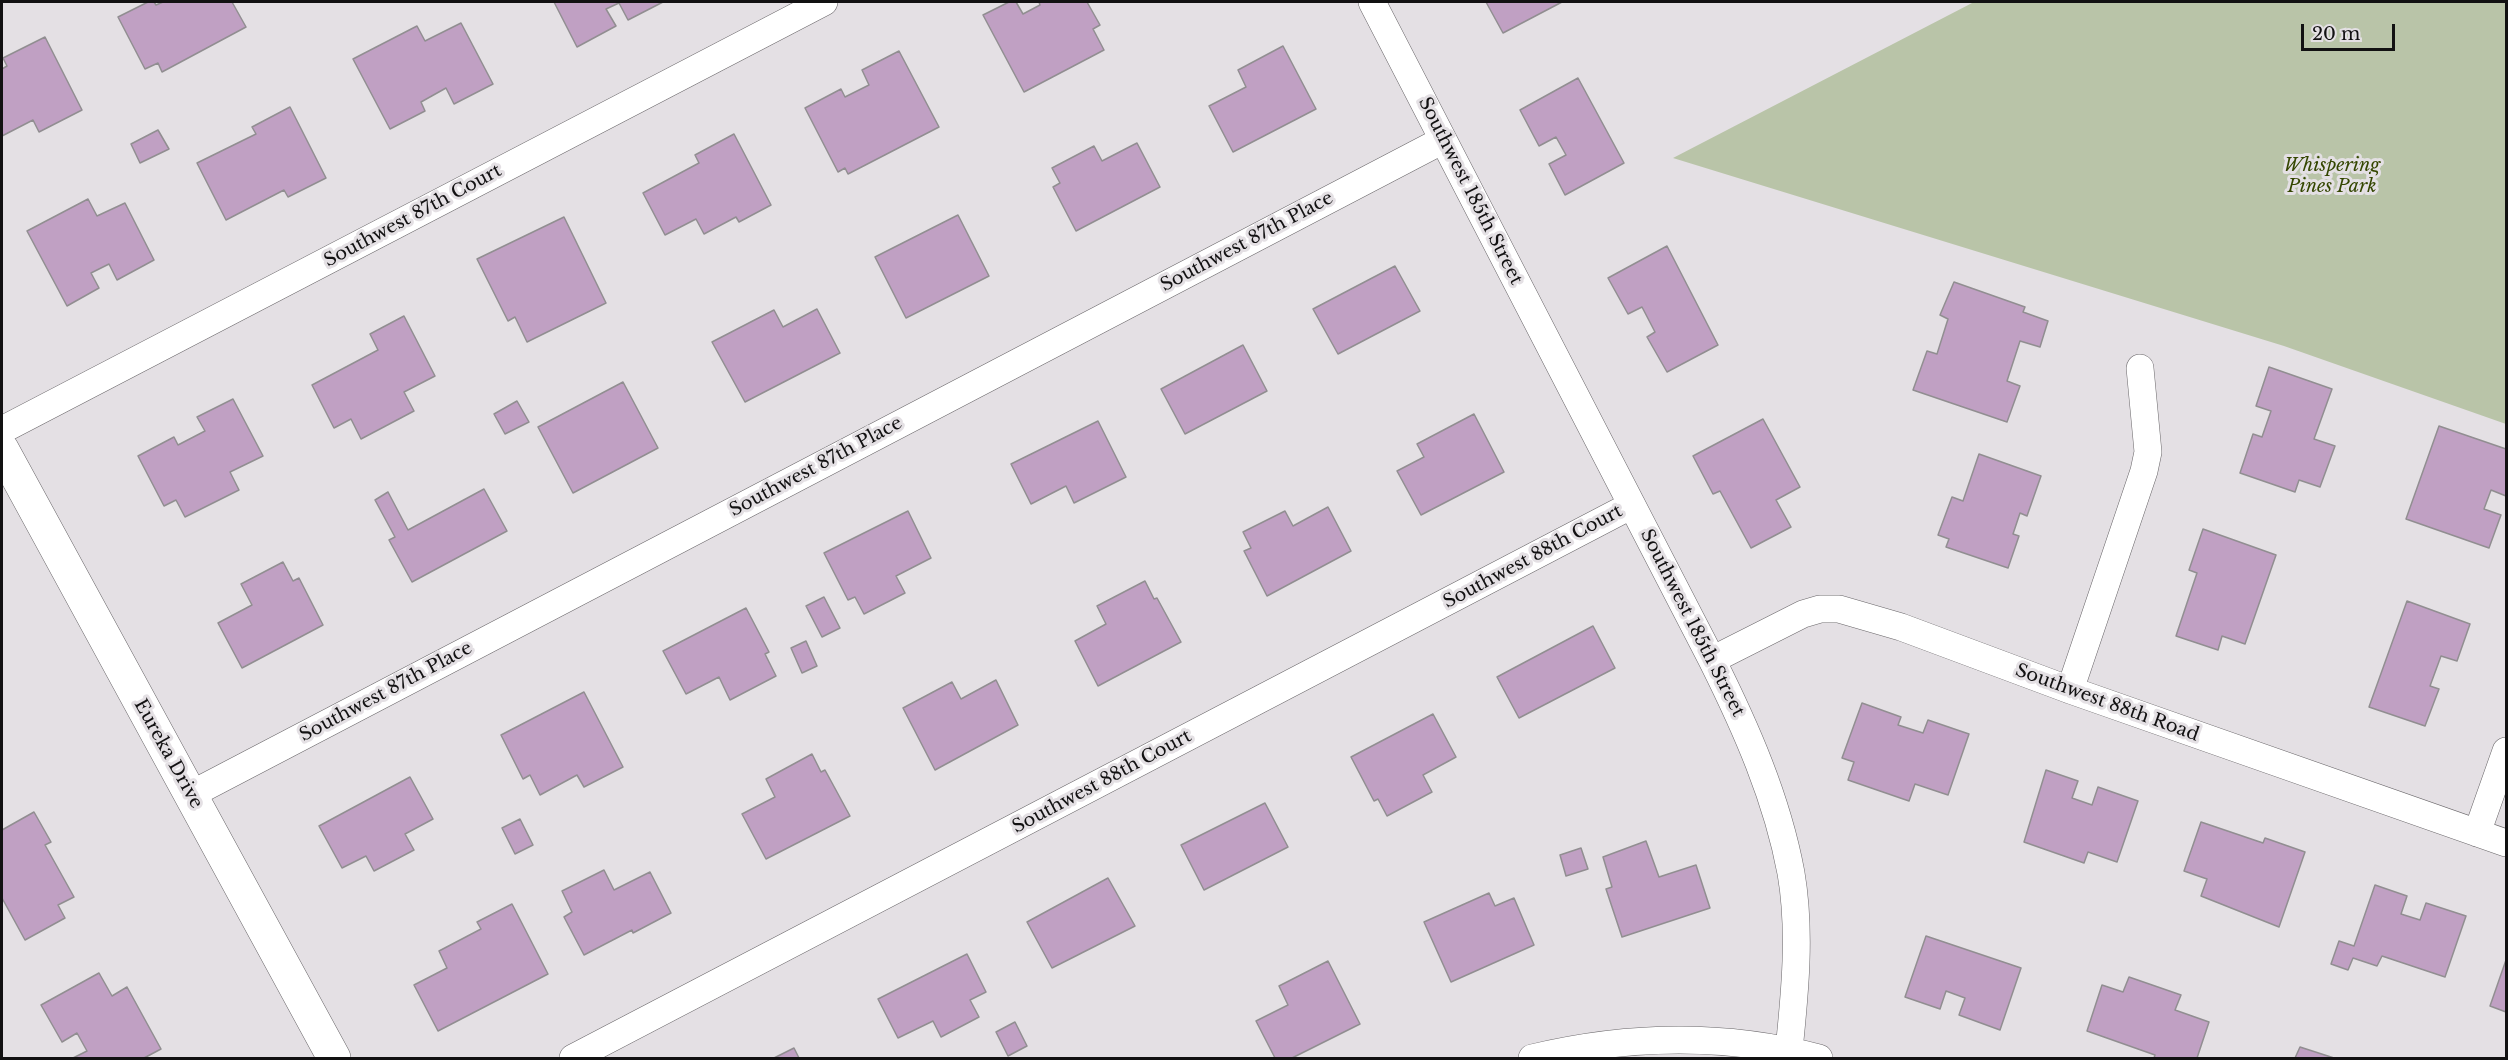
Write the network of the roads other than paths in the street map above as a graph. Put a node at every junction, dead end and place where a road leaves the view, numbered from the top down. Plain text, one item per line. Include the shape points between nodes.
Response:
1 (824, 2) edge
2 (1372, 2) edge
3 (1443, 140) junction
4 (2140, 368) dead end
5 (2, 430) edge
6 (2, 449) edge
7 (1632, 505) junction
8 (1712, 660) junction
9 (2070, 690) junction
10 (2506, 751) edge
11 (190, 795) junction
12 (2477, 833) junction
13 (2506, 843) edge
14 (1789, 1050) junction
15 (334, 1059) edge
16 (573, 1059) edge
17 (1532, 1059) edge
18 (1819, 1059) edge

1 - 5 street, Southwest 87th Court
2 - 3 street, Southwest 185th Street
3 - 7 street, Southwest 185th Street
3 - 11 street, Southwest 87th Place
4 - 9 street via 2148,452 2144,471
6 - 11 main road, Eureka Drive
7 - 8 street, Southwest 185th Street
7 - 16 street, Southwest 88th Court
8 - 9 street, Southwest 88th Road via 1803,614 1839,609 1901,627
8 - 14 street, Southwest 185th Street via 1770,793 1791,875 1796,984
9 - 12 street, Southwest 88th Road
10 - 12 street
11 - 15 main road, Eureka Drive
12 - 13 street, Southwest 88th Road
14 - 17 street via 1715,1040 1668,1039 1621,1042
14 - 18 street

